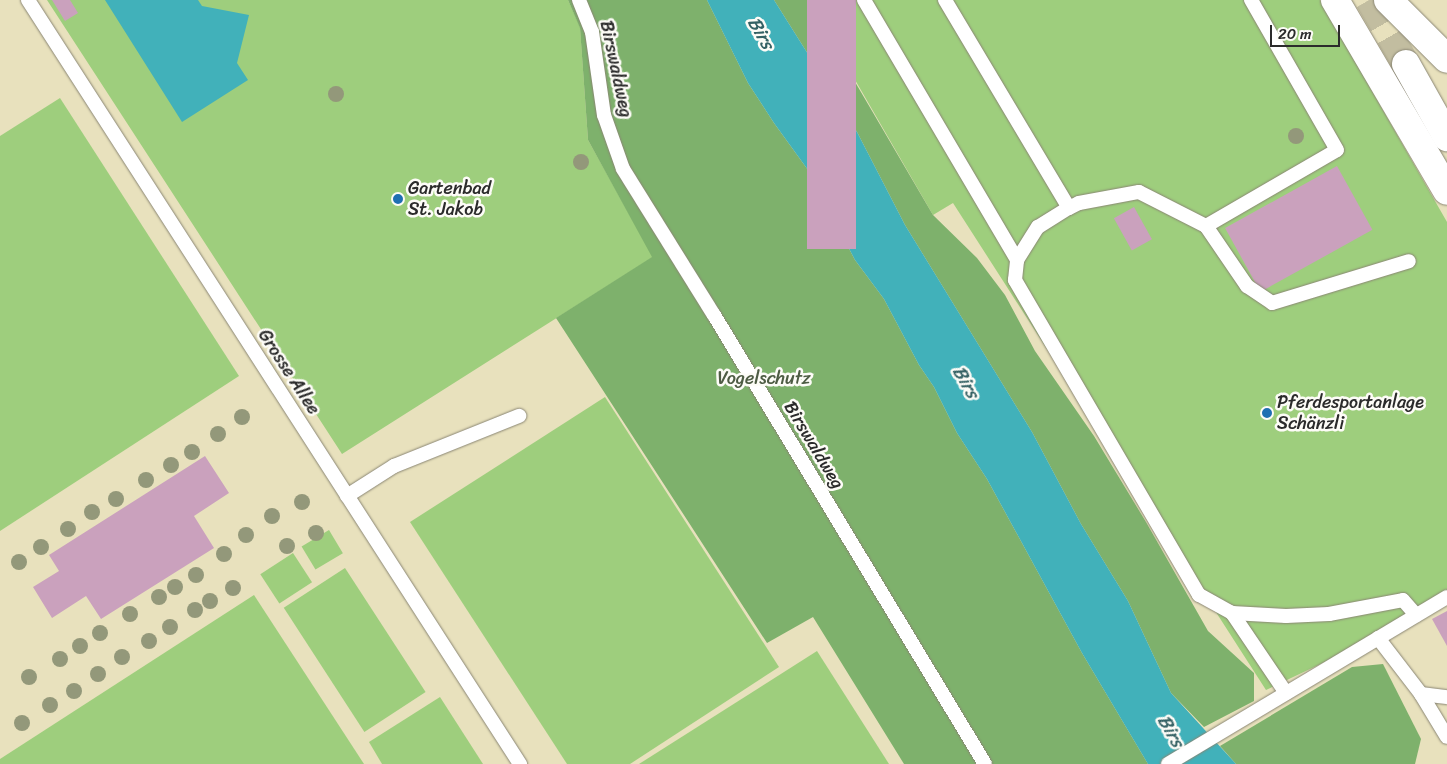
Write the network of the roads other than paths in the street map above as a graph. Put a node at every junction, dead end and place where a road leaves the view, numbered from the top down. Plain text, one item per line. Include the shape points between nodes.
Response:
1 (28, 0) edge
2 (579, 0) edge
3 (864, 0) edge
4 (944, 0) edge
5 (1251, 0) edge
6 (1335, 0) edge
7 (1388, 0) edge
8 (1447, 59) edge
9 (1406, 64) tunnel mouth
10 (1447, 137) edge
11 (1447, 191) edge
12 (1069, 208) junction
13 (1206, 226) junction
14 (1017, 260) junction
15 (1409, 261) dead end
16 (519, 416) dead end
17 (347, 496) junction
18 (1447, 597) edge
19 (1232, 613) junction
20 (1416, 615) junction
21 (1378, 638) junction
22 (1286, 693) junction
23 (1420, 694) junction
24 (1447, 696) edge
25 (1447, 737) edge
26 (520, 764) edge
27 (985, 764) edge
28 (1168, 764) edge

1 - 17 lane, Grosse Allee
2 - 27 lane, Birswaldweg via 592,32 604,116 623,169
3 - 14 lane
4 - 12 lane
5 - 13 lane via 1337,150
6 - 11 highway
7 - 8 highway
9 - 10 highway
12 - 13 lane via 1079,203 1139,192
12 - 14 lane via 1038,227
13 - 15 lane via 1247,286 1272,303
14 - 19 lane via 1014,280 1199,595
16 - 17 lane via 394,466
17 - 26 lane, Grosse Allee
18 - 20 lane
19 - 20 lane via 1329,614 1403,600
19 - 22 lane
20 - 21 lane
21 - 22 lane
21 - 23 lane
22 - 28 lane
23 - 24 lane
23 - 25 lane

